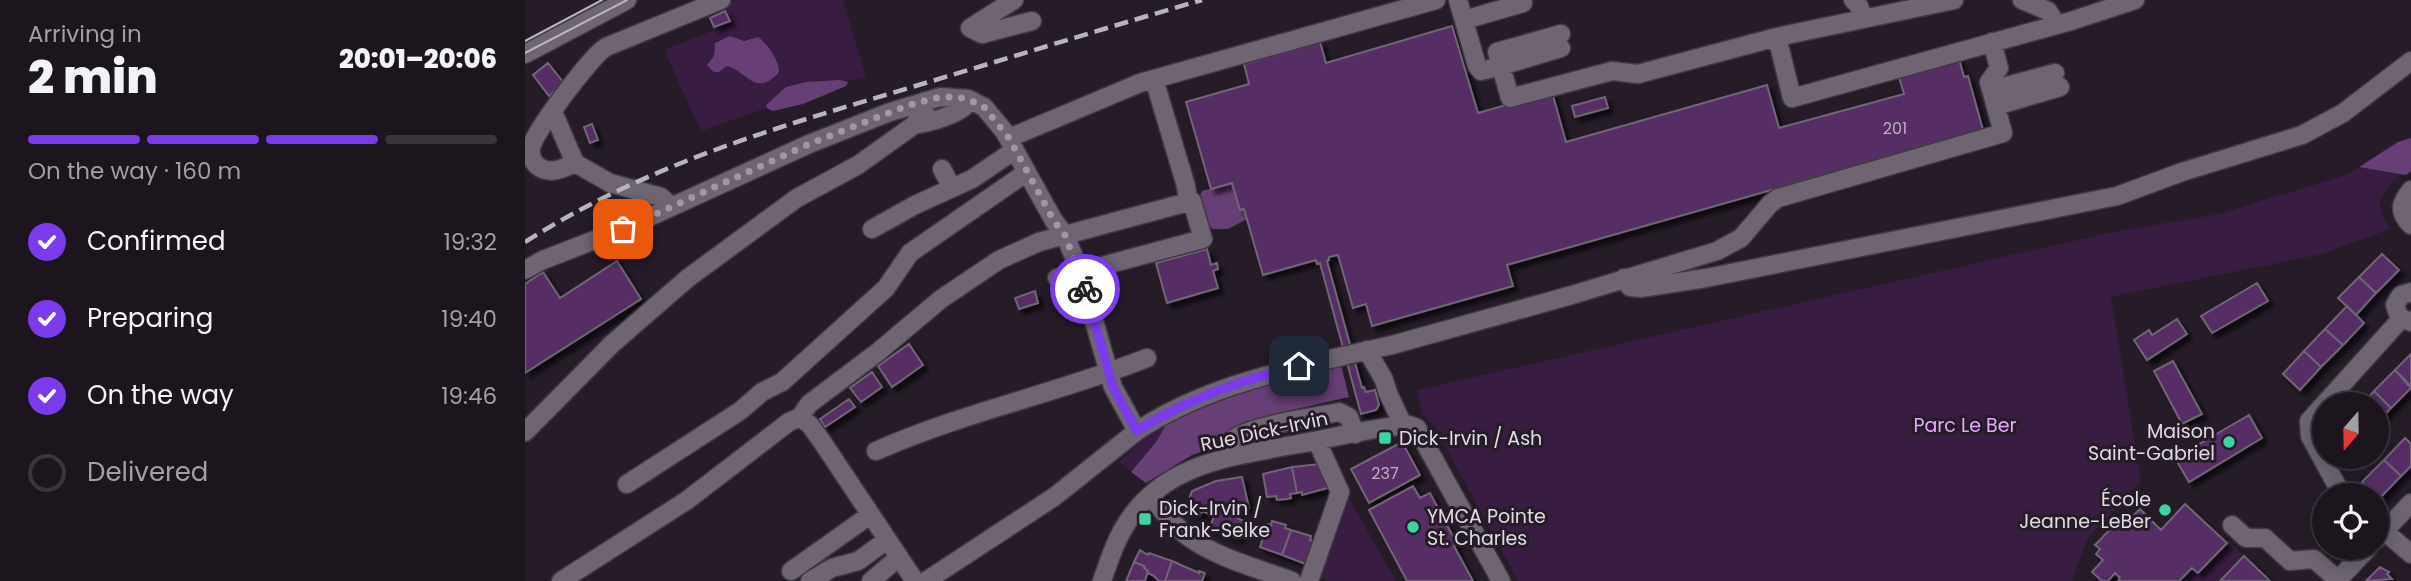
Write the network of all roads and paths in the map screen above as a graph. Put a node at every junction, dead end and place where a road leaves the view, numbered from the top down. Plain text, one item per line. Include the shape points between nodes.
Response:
1 (627, 0) edge
2 (721, 0) edge
3 (1014, 0) edge
4 (1436, 0) edge
5 (1458, 0) edge
6 (1853, 0) edge
7 (1954, 0) edge
8 (2022, 0) edge
9 (2136, 0) edge
10 (1523, 4) dead end
11 (1863, 18) junction
12 (1464, 20) junction
13 (1032, 21) dead end
14 (2057, 25) junction
15 (1777, 37) junction
16 (1561, 41) dead end
17 (1992, 42) junction
18 (525, 54) edge
19 (1499, 59) junction
20 (2411, 61) edge
21 (1154, 79) junction
22 (2058, 80) dead end
23 (1994, 98) junction
24 (971, 100) junction
25 (925, 101) junction
26 (553, 112) junction
27 (914, 125) junction
28 (1012, 144) junction
29 (575, 163) junction
30 (530, 168) edge
31 (942, 169) dead end
32 (1027, 172) junction
33 (952, 188) junction
34 (2411, 190) edge
35 (1188, 202) junction
36 (672, 207) junction
37 (2411, 225) edge
38 (872, 229) dead end
39 (1065, 235) junction
40 (525, 270) edge
41 (1080, 272) junction
42 (1057, 278) dead end
43 (1624, 278) junction
44 (2411, 292) edge
45 (2406, 321) edge
46 (1355, 353) junction
47 (1147, 358) dead end
48 (1109, 373) junction
49 (800, 418) junction
50 (1406, 425) junction
51 (1137, 431) junction
52 (525, 432) edge
53 (1355, 434) junction
54 (1317, 441) junction
55 (876, 451) dead end
56 (1229, 457) junction
57 (2335, 483) edge
58 (627, 484) dead end
59 (1150, 496) junction
60 (2411, 503) edge
61 (870, 515) junction
62 (2389, 523) edge
63 (2232, 525) dead end
64 (2389, 539) edge
65 (887, 540) junction
66 (2411, 554) edge
67 (898, 558) junction
68 (2357, 560) edge
69 (792, 571) dead end
70 (2338, 580) edge
71 (561, 581) edge
72 (810, 581) edge
73 (871, 581) edge
74 (915, 581) edge
75 (926, 581) edge
76 (1102, 581) edge
77 (1292, 581) edge
78 (1309, 581) edge
79 (1501, 581) edge

1 - 18 street
2 - 26 street via 600,51
3 - 13 street via 990,24
4 - 21 street
5 - 12 street
6 - 11 street
7 - 11 street
8 - 14 street via 2048,11
9 - 14 street
10 - 12 street
11 - 15 street
12 - 19 street via 1481,71
14 - 17 street
15 - 17 street via 1793,98
15 - 19 street via 1638,75 1612,71 1510,98
16 - 19 street
17 - 23 street via 1999,68 1989,82
20 - 43 street via 2337,117 2302,135 2117,196 1706,278 1641,288 1627,285
21 - 28 street
21 - 35 street
22 - 23 street
23 - 43 street via 2003,133 1779,198 1727,247
24 - 25 street via 946,96
24 - 27 street via 961,109
24 - 28 street via 984,107
25 - 27 street
25 - 36 street via 809,144
26 - 29 street
26 - 30 street via 532,143
27 - 52 street via 858,165 797,198 688,278 612,344
28 - 32 street
28 - 33 street via 979,175
29 - 30 street via 552,171
29 - 36 street via 610,183 661,197
31 - 33 street
32 - 39 street
32 - 58 street via 911,253 886,288 782,382
33 - 38 street
34 - 37 street via 2401,208
35 - 39 street
35 - 41 street via 1192,201 1203,239
36 - 40 street
39 - 41 street
39 - 49 street via 1017,252 962,283 809,404
41 - 42 street
41 - 48 street
43 - 46 street
44 - 45 street via 2396,302 2396,312
45 - 57 street via 2309,421 2310,436
46 - 50 street via 1395,390
46 - 51 street via 1221,388
47 - 48 street
48 - 51 street
48 - 55 street via 926,430
49 - 61 street via 818,435
49 - 71 street via 686,501
50 - 53 street, Rue Dick-Irvin
50 - 79 street via 1417,428
51 - 75 street via 1038,508
53 - 54 street, Rue Dick-Irvin
53 - 56 street via 1349,417 1339,412 1245,431 1231,441
54 - 56 street, Rue Dick-Irvin
54 - 78 street via 1340,492
56 - 59 street, Rue Dick-Irvin via 1179,474
59 - 76 street, Rue Dick-Irvin via 1122,529
59 - 77 street via 1199,544
60 - 62 street
61 - 65 street
61 - 69 street
63 - 70 street via 2246,538 2265,538 2290,561 2314,559
64 - 66 street
65 - 67 street
65 - 72 street via 852,564 832,568
67 - 73 street
67 - 74 street
68 - 70 street

